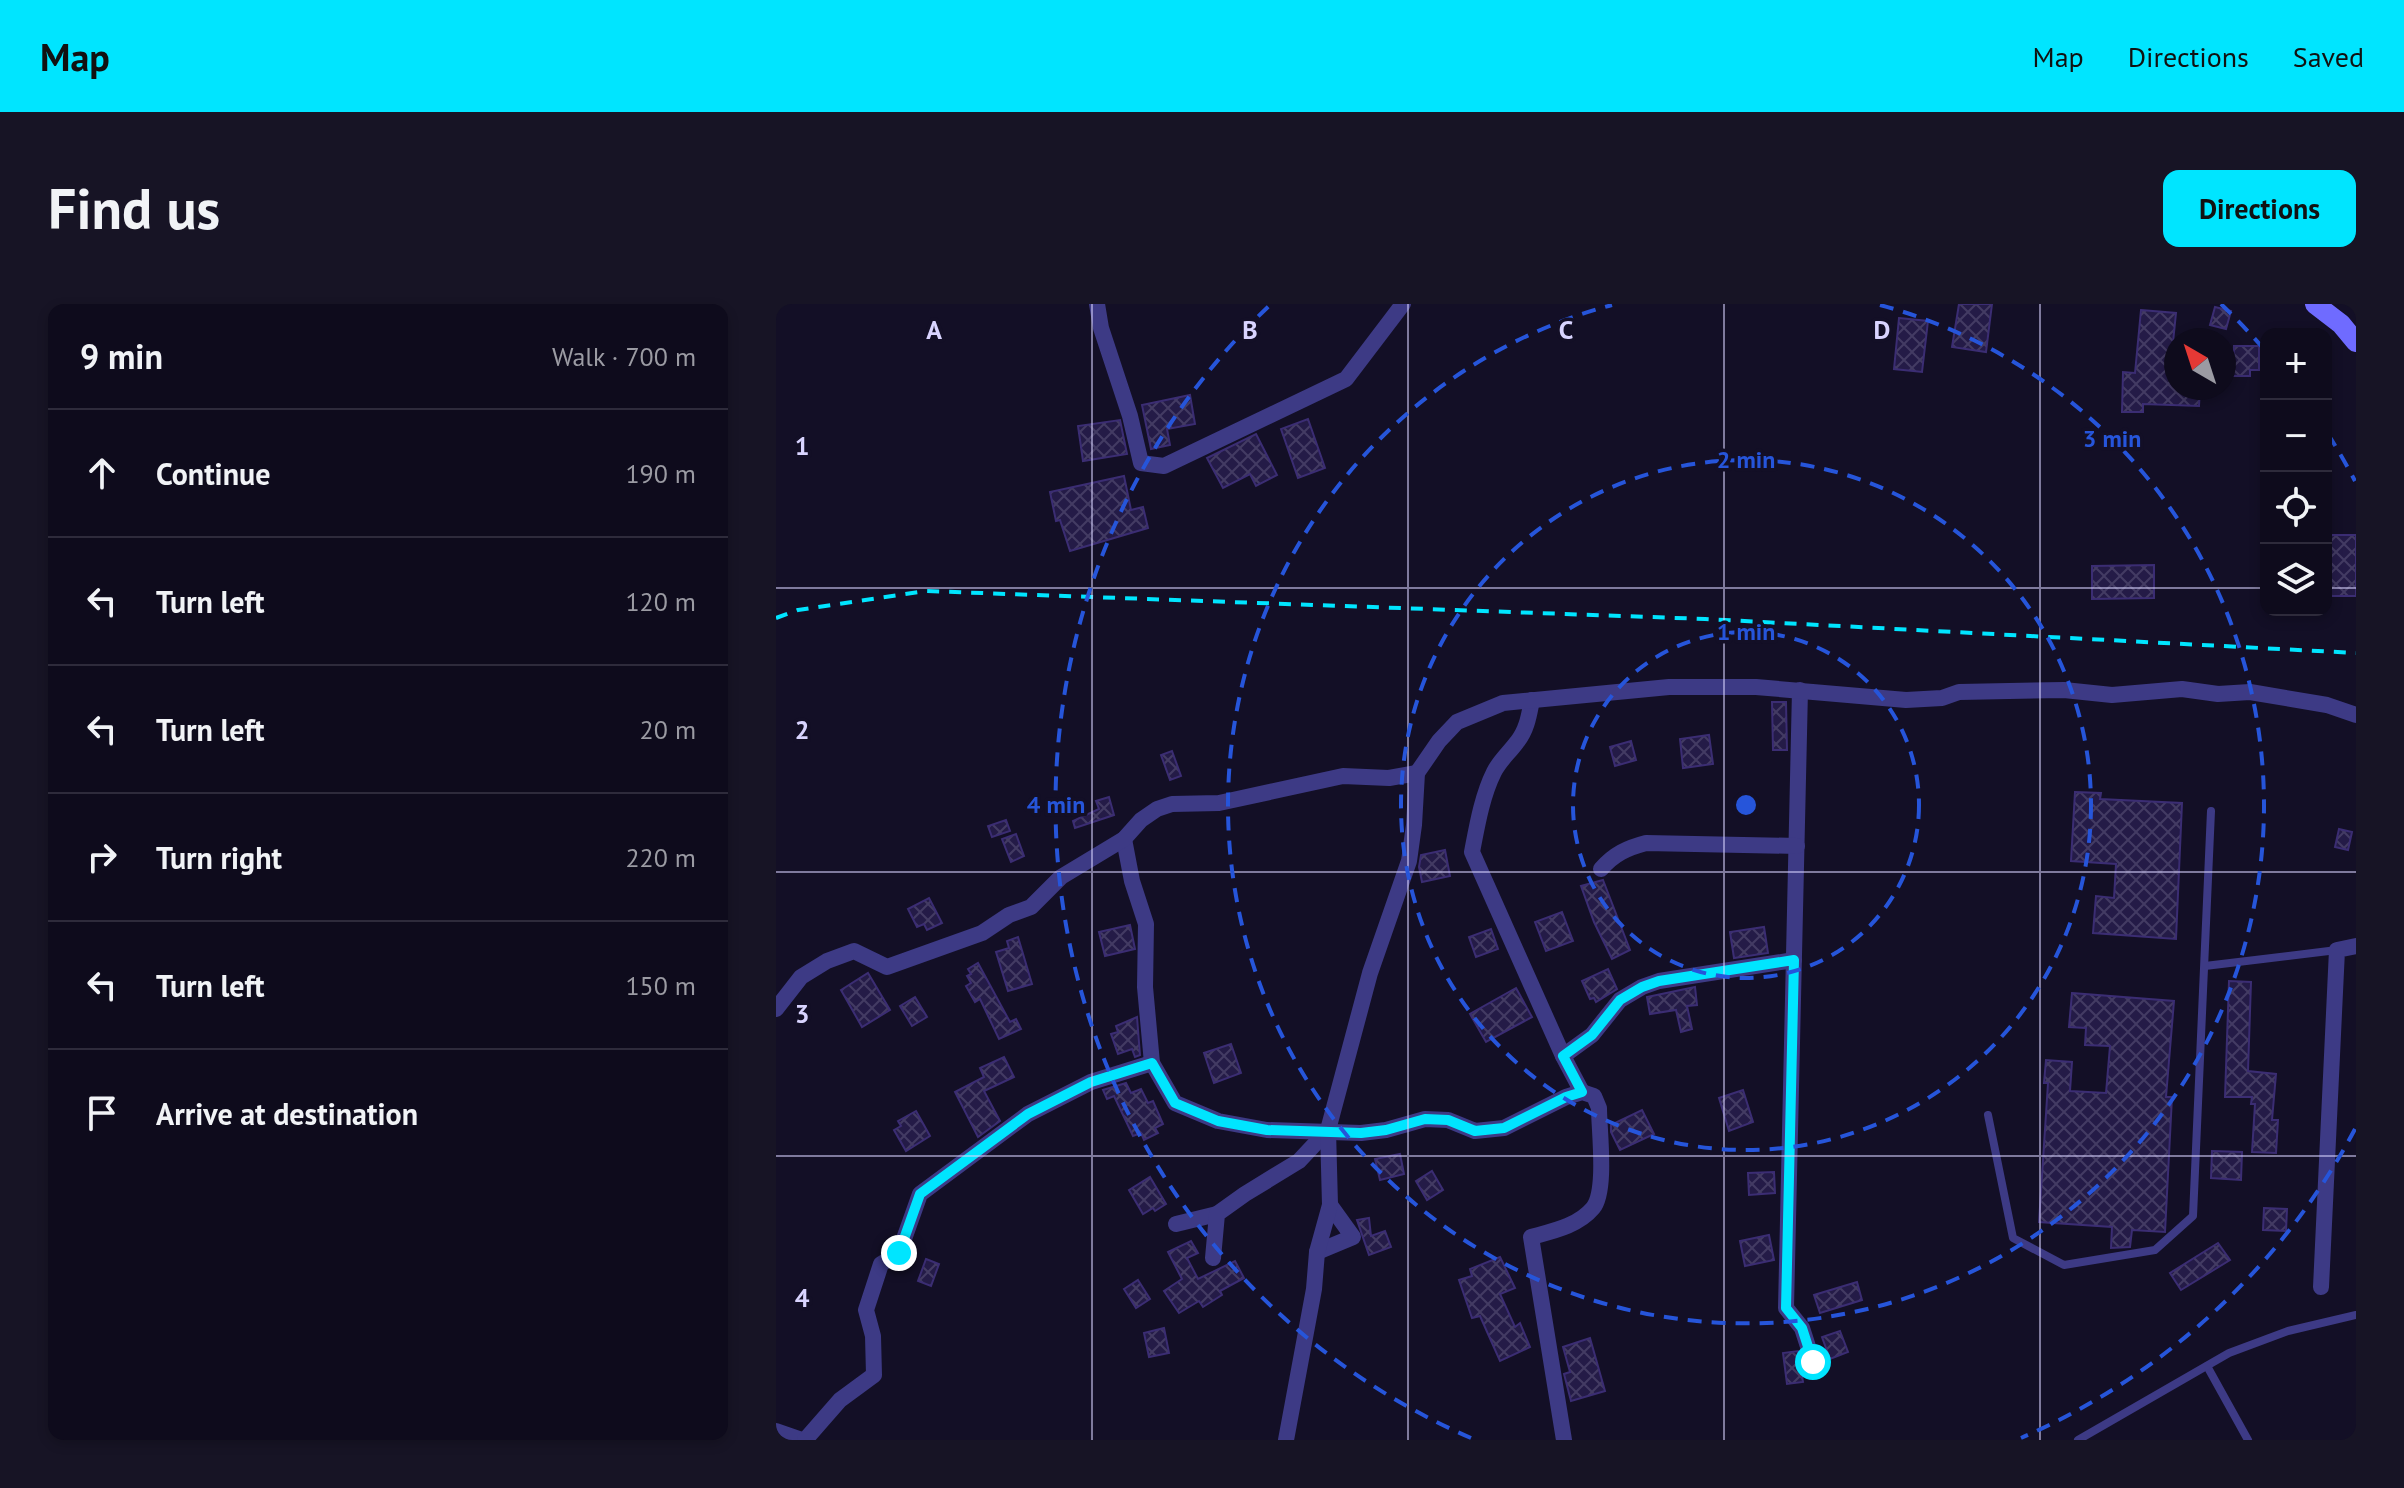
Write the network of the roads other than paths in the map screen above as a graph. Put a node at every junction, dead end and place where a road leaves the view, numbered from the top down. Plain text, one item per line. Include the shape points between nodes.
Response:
1 (1097, 304) edge
2 (1403, 304) edge
3 (2315, 304) edge
4 (2356, 342) edge
5 (1800, 690) junction
6 (1532, 700) junction
7 (2356, 715) edge
8 (1417, 773) junction
9 (2211, 811) dead end
10 (1124, 839) junction
11 (1797, 846) junction
12 (1601, 869) dead end
13 (2356, 946) edge
14 (2337, 950) junction
15 (1794, 960) junction
16 (2205, 966) junction
17 (776, 1009) edge
18 (1563, 1056) junction
19 (1152, 1063) junction
20 (1582, 1092) junction
21 (1988, 1115) dead end
22 (1328, 1130) junction
23 (1330, 1205) junction
24 (1217, 1214) junction
25 (1176, 1224) dead end
26 (1317, 1252) junction
27 (1213, 1258) dead end
28 (2321, 1287) dead end
29 (2356, 1315) edge
30 (1813, 1362) dead end
31 (2207, 1366) junction
32 (776, 1431) edge
33 (804, 1440) edge
34 (1286, 1440) edge
35 (1564, 1440) edge
36 (2078, 1440) edge
37 (2248, 1440) edge

1 - 2 street via 1141,463 1164,466 1346,379
3 - 4 main road
5 - 6 street via 1669,687
5 - 7 street via 1906,700 1959,692 2250,692
5 - 11 street
6 - 8 street via 1503,703 1457,722
6 - 18 street via 1519,741 1493,775 1472,852
8 - 10 street via 1343,776 1219,803 1172,804 1141,820
8 - 22 street via 1409,861 1370,973
9 - 16 lane
10 - 17 street via 1061,877 1031,907 982,933 887,967 854,951 801,977
10 - 19 street via 1146,924
11 - 12 street via 1646,843 1627,848
11 - 15 street
13 - 14 street
14 - 16 lane
14 - 28 street
15 - 18 street via 1642,987 1620,1000 1592,1035
15 - 30 street via 1786,1308 1802,1328
16 - 21 lane via 2193,1216 2155,1250 2064,1265 2013,1238
18 - 20 street
19 - 22 street via 1175,1103 1218,1121 1267,1130
19 - 33 street via 1091,1082 1028,1114 920,1194 899,1253 881,1264 866,1310 874,1375 840,1400
20 - 22 street via 1504,1128 1475,1131 1448,1120 1425,1119 1361,1133
20 - 35 street via 1594,1096 1599,1108 1600,1185 1595,1206 1570,1226 1531,1237
22 - 23 street
22 - 24 street via 1299,1161
23 - 26 street
23 - 26 street via 1353,1237
24 - 25 street
24 - 27 street
26 - 34 street
29 - 31 lane via 2288,1331
31 - 36 lane
31 - 37 lane
32 - 33 street

